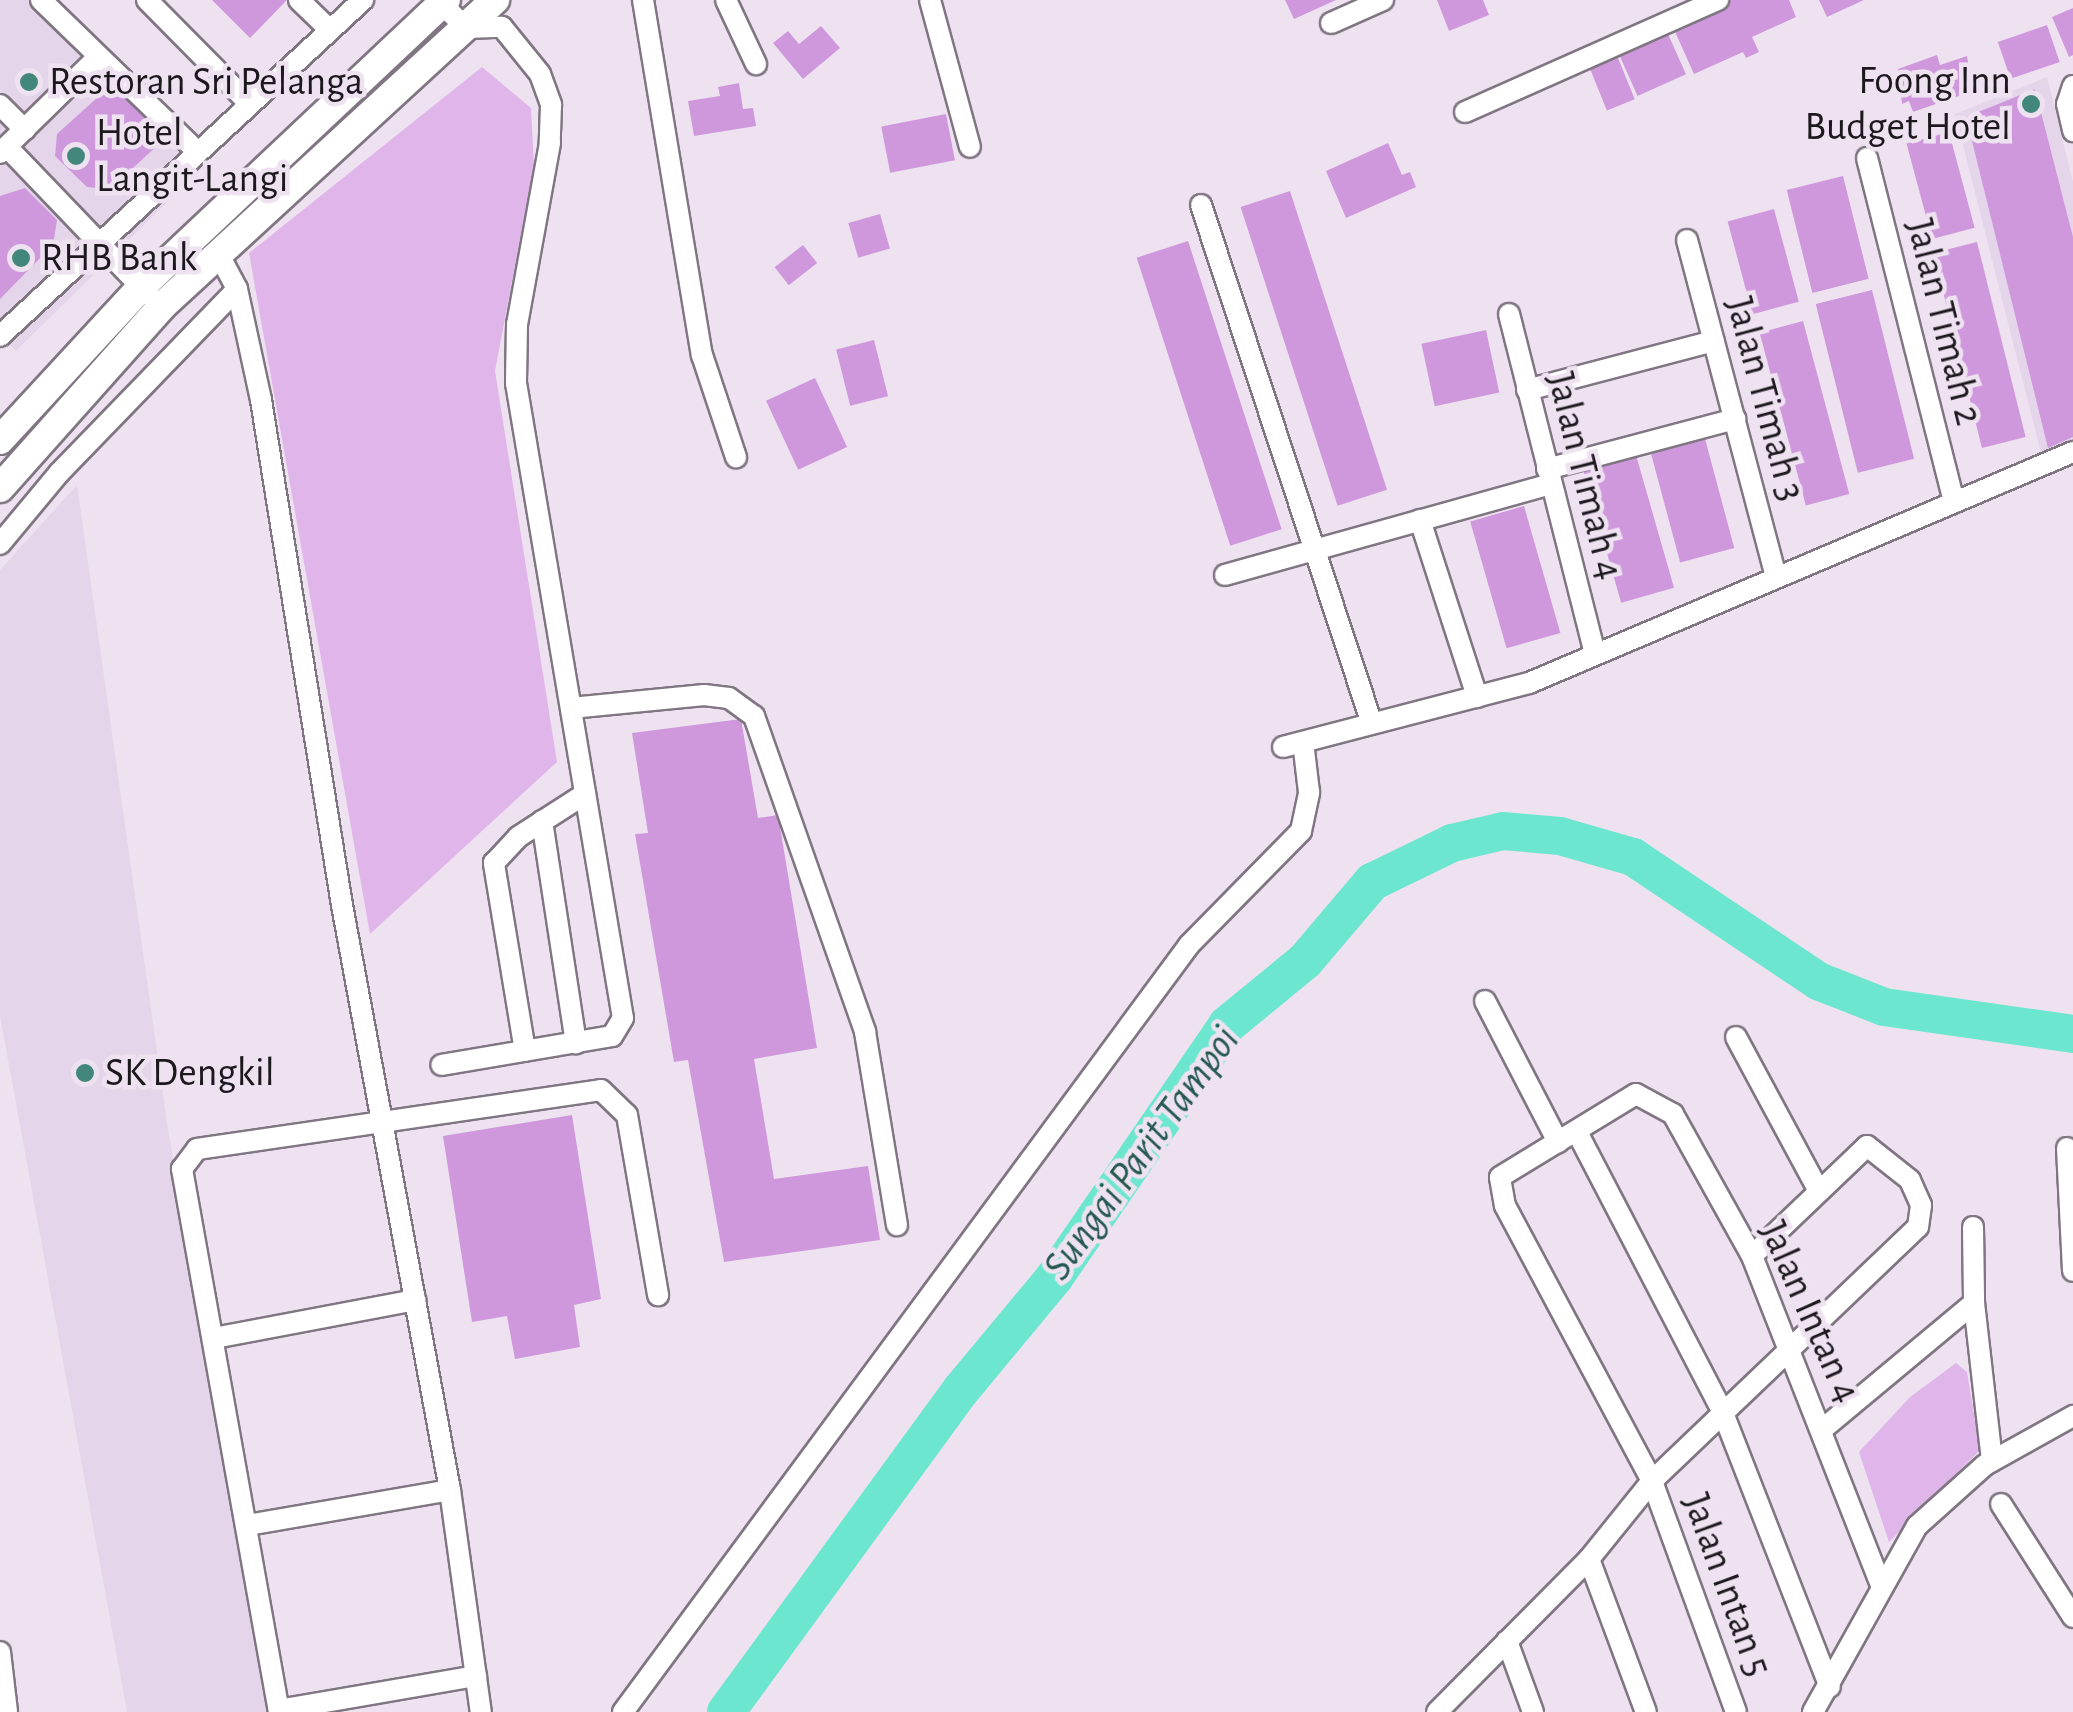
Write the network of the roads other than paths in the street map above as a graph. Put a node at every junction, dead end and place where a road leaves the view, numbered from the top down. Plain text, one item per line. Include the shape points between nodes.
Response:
1 (147, 0) edge
2 (300, 0) edge
3 (364, 0) edge
4 (495, 0) edge
5 (643, 0) edge
6 (726, 0) edge
7 (930, 0) edge
8 (1383, 0) edge
9 (1718, 0) edge
10 (442, 1) edge
11 (50, 3) edge
12 (1331, 23) dead end
13 (466, 28) junction
14 (330, 30) junction
15 (96, 58) junction
16 (756, 64) dead end
17 (2073, 86) edge
18 (248, 102) junction
19 (0, 105) edge
20 (1466, 112) dead end
21 (25, 130) junction
22 (2073, 131) edge
23 (970, 147) dead end
24 (3, 150) edge
25 (196, 150) junction
26 (1867, 158) dead end
27 (1201, 204) dead end
28 (1687, 240) dead end
29 (98, 242) junction
30 (219, 255) junction
31 (141, 287) junction
32 (237, 289) junction
33 (162, 307) junction
34 (1509, 314) dead end
35 (3, 332) edge
36 (1714, 341) junction
37 (1527, 390) junction
38 (1734, 419) junction
39 (0, 440) edge
40 (2073, 452) edge
41 (736, 457) dead end
42 (1549, 476) junction
43 (0, 488) edge
44 (1954, 502) junction
45 (1420, 520) junction
46 (0, 544) edge
47 (1314, 549) junction
48 (1225, 575) dead end
49 (1776, 576) junction
50 (1595, 654) junction
51 (1477, 697) junction
52 (570, 708) junction
53 (1372, 724) junction
54 (585, 794) junction
55 (542, 821) junction
56 (1485, 1001) dead end
57 (1736, 1037) dead end
58 (576, 1043) junction
59 (525, 1051) junction
60 (441, 1066) dead end
61 (383, 1118) junction
62 (1577, 1132) junction
63 (1558, 1142) junction
64 (2067, 1148) dead end
65 (1819, 1191) junction
66 (897, 1225) dead end
67 (1973, 1226) dead end
68 (1752, 1256) junction
69 (2073, 1272) edge
70 (658, 1295) dead end
71 (415, 1300) junction
72 (1974, 1303) junction
73 (214, 1338) junction
74 (1789, 1349) junction
75 (1722, 1413) junction
76 (2073, 1416) edge
77 (1824, 1428) junction
78 (1992, 1461) junction
79 (1652, 1481) junction
80 (450, 1490) junction
81 (2001, 1504) dead end
82 (248, 1525) junction
83 (1589, 1560) junction
84 (1880, 1585) junction
85 (2073, 1617) edge
86 (1507, 1641) junction
87 (0, 1652) edge
88 (476, 1676) junction
89 (1830, 1687) junction
90 (279, 1711) edge
91 (7, 1712) edge
92 (481, 1712) edge
93 (623, 1712) edge
94 (1438, 1712) edge
95 (1533, 1712) edge
96 (1646, 1712) edge
97 (1736, 1712) edge
98 (1812, 1712) edge

1 - 18 street
2 - 14 street
3 - 14 street
4 - 13 main road
5 - 41 street via 702,355
6 - 16 street
7 - 23 street
8 - 12 street
9 - 20 street
10 - 13 street
10 - 31 main road
11 - 15 street
13 - 30 main road
13 - 52 street via 502,28 540,74 551,105 517,324 516,383
14 - 18 street
15 - 21 street
15 - 25 street
17 - 22 street via 2066,104
18 - 25 street
19 - 21 street
21 - 24 street
24 - 29 street
25 - 29 street
26 - 44 street, Jalan Timah 2
27 - 47 street
28 - 36 street, Jalan Timah 3
29 - 31 street
29 - 35 street
30 - 32 street
30 - 33 main road
31 - 33 street
31 - 39 main road
32 - 46 street
32 - 61 street
33 - 43 main road
34 - 37 street, Jalan Timah 4
36 - 37 street
36 - 38 street, Jalan Timah 3
37 - 42 street, Jalan Timah 4
38 - 42 street
38 - 49 street, Jalan Timah 3
40 - 44 street
42 - 45 street
42 - 50 street, Jalan Timah 4
44 - 49 street
45 - 47 street
45 - 51 street
47 - 48 street
47 - 53 street
49 - 50 street
50 - 51 street
51 - 53 street
52 - 54 street
52 - 66 street via 704,695 729,698 754,716 864,1032
53 - 93 street via 1293,744 1309,792 1301,831 1188,945
54 - 55 street
54 - 58 street via 623,1018 612,1036
55 - 58 street
55 - 59 street via 494,864
56 - 63 street
57 - 65 street
58 - 59 street
59 - 60 street
61 - 70 street via 601,1090 627,1115
61 - 71 street
61 - 73 street via 198,1149 182,1169
62 - 63 street
62 - 68 street, Jalan Intan 4 via 1636,1094 1673,1114
62 - 75 street
63 - 79 street, Jalan Intan 5 via 1500,1177 1506,1206
64 - 69 street
65 - 68 street
65 - 74 street via 1868,1146 1910,1180 1921,1205 1918,1227
67 - 72 street
68 - 74 street, Jalan Intan 4
71 - 73 street
71 - 80 street
72 - 77 street
72 - 78 street
73 - 82 street
74 - 75 street
74 - 77 street, Jalan Intan 4
75 - 79 street
75 - 89 street
76 - 78 street
77 - 84 street, Jalan Intan 4
78 - 84 street via 1917,1526
79 - 83 street
79 - 97 street, Jalan Intan 5
80 - 82 street
80 - 88 street
81 - 85 street
82 - 90 street
83 - 86 street
83 - 96 street
84 - 89 street
86 - 94 street
86 - 95 street
87 - 91 street
88 - 90 street
88 - 92 street
89 - 98 street

